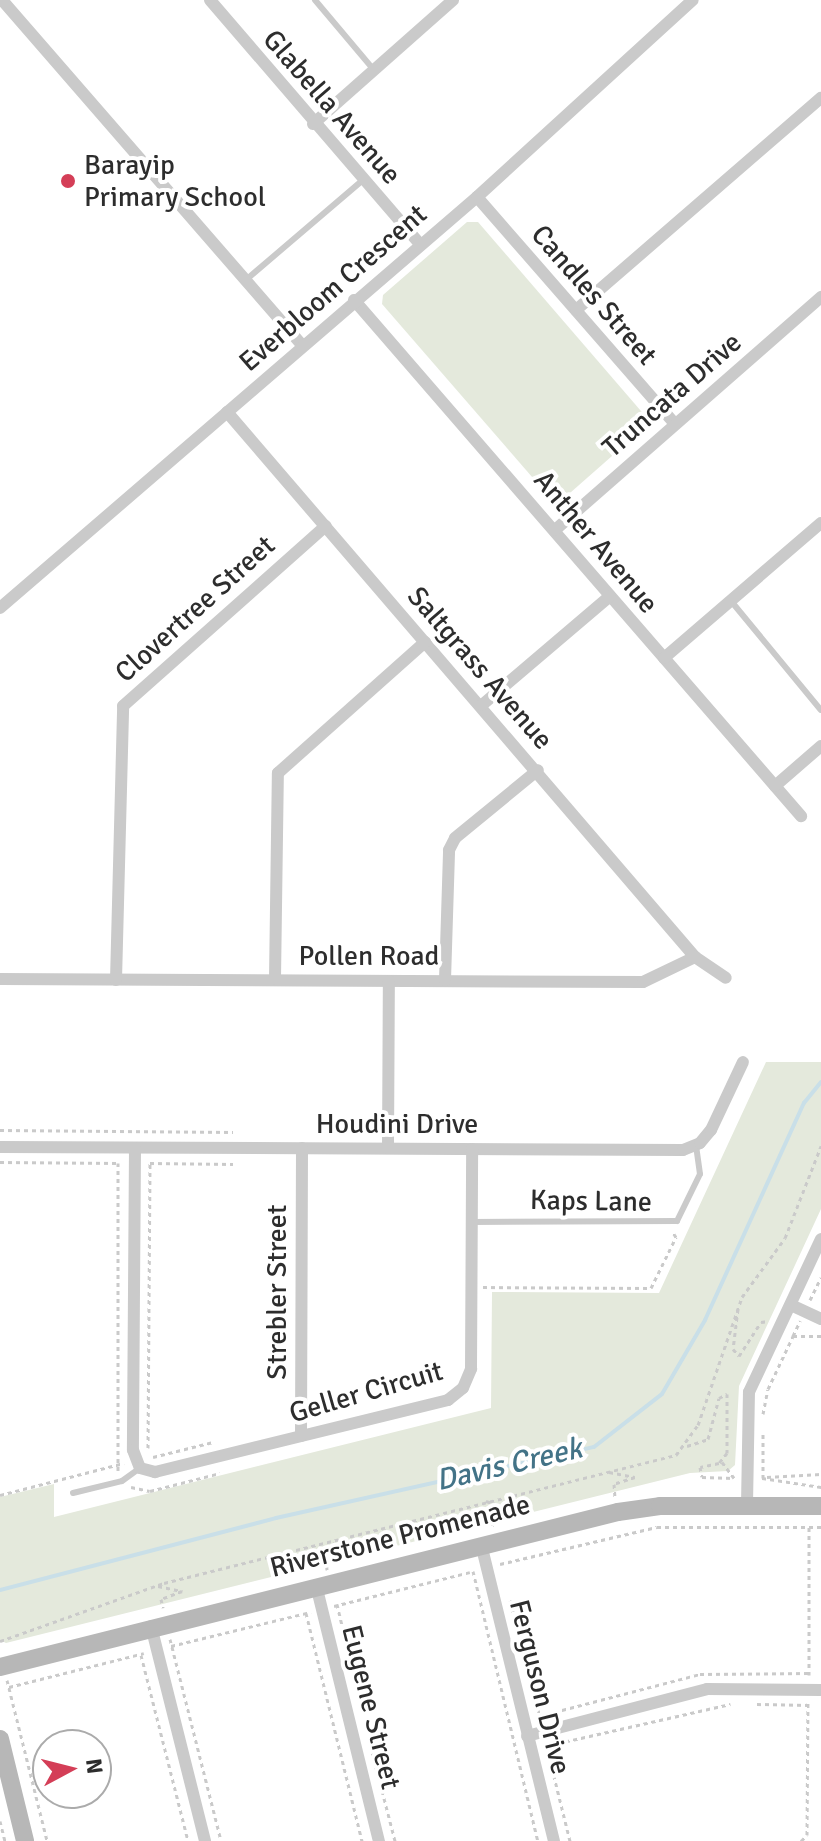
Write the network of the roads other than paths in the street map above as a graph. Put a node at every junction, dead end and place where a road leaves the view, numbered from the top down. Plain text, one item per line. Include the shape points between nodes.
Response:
1 (2, 0) edge
2 (210, 0) edge
3 (315, 0) edge
4 (453, 0) edge
5 (693, 0) edge
6 (374, 70) junction
7 (821, 98) edge
8 (313, 124) junction
9 (363, 180) junction
10 (477, 197) junction
11 (420, 244) junction
12 (246, 280) junction
13 (821, 297) edge
14 (354, 300) junction
15 (576, 310) junction
16 (302, 345) junction
17 (227, 412) junction
18 (675, 424) junction
19 (821, 523) edge
20 (326, 526) junction
21 (555, 530) junction
22 (610, 596) junction
23 (731, 601) junction
24 (0, 608) edge
25 (425, 642) junction
26 (664, 658) junction
27 (482, 705) junction
28 (821, 710) edge
29 (821, 746) edge
30 (538, 770) junction
31 (775, 786) junction
32 (801, 816) dead end
33 (695, 957) junction
34 (726, 978) dead end
35 (0, 979) edge
36 (275, 979) junction
37 (116, 980) junction
38 (445, 980) junction
39 (389, 981) junction
40 (743, 1062) dead end
41 (696, 1146) junction
42 (0, 1147) edge
43 (135, 1148) junction
44 (302, 1148) junction
45 (388, 1148) junction
46 (472, 1149) junction
47 (471, 1222) junction
48 (821, 1239) edge
49 (791, 1305) junction
50 (821, 1319) edge
51 (301, 1436) junction
52 (137, 1464) junction
53 (73, 1493) dead end
54 (747, 1505) junction
55 (821, 1506) edge
56 (488, 1542) junction
57 (316, 1585) junction
58 (151, 1626) junction
59 (0, 1667) edge
60 (821, 1690) edge
61 (527, 1736) junction
62 (0, 1739) edge
63 (25, 1841) edge
64 (205, 1841) edge
65 (379, 1841) edge
66 (554, 1841) edge

1 - 12 street
2 - 8 street, Glabella Avenue
3 - 6 lane
4 - 6 street
5 - 10 street, Everbloom Crescent
6 - 8 street
7 - 15 street
8 - 9 street, Glabella Avenue
9 - 11 street, Glabella Avenue
9 - 12 lane
10 - 11 street, Everbloom Crescent
10 - 15 street, Candles Street
11 - 14 street, Everbloom Crescent
12 - 16 street
13 - 18 street, Truncata Drive
14 - 16 street, Everbloom Crescent
14 - 21 street, Anther Avenue
15 - 18 street, Candles Street
16 - 17 street, Everbloom Crescent
17 - 20 street, Saltgrass Avenue
17 - 24 street, Everbloom Crescent
18 - 21 street, Truncata Drive
19 - 23 street
20 - 25 street, Saltgrass Avenue
20 - 37 street, Clovertree Street via 123,706
21 - 22 street, Anther Avenue
22 - 26 street, Anther Avenue
22 - 27 street
23 - 26 street
23 - 28 lane
25 - 27 street, Saltgrass Avenue
25 - 36 street via 278,773
26 - 31 street, Anther Avenue
27 - 30 street, Saltgrass Avenue
29 - 31 street
30 - 33 street, Saltgrass Avenue
30 - 38 street via 455,838 449,850
31 - 32 street, Anther Avenue
33 - 34 street
33 - 38 street, Pollen Road via 643,982
35 - 37 street, Pollen Road
36 - 37 street, Pollen Road
36 - 39 street, Pollen Road
38 - 39 street, Pollen Road
39 - 45 street
40 - 41 street via 711,1130
41 - 46 street, Houdini Drive
41 - 47 lane, Kaps Lane via 700,1174 684,1212 668,1224
42 - 43 street, Houdini Drive
43 - 44 street, Houdini Drive
43 - 52 street
44 - 45 street, Houdini Drive
44 - 51 street, Strebler Street
45 - 46 street, Houdini Drive
46 - 47 street, Geller Circuit
47 - 51 street, Geller Circuit via 471,1369 455,1396
48 - 49 street
49 - 50 street
49 - 54 street via 747,1402
51 - 52 street, Geller Circuit via 160,1472
52 - 53 lane, Geller Circuit via 122,1481
54 - 55 street, Riverstone Promenade
54 - 56 street, Riverstone Promenade via 660,1506
56 - 57 street, Riverstone Promenade
56 - 61 street, Ferguson Drive via 486,1568
57 - 58 street, Riverstone Promenade
57 - 65 street, Eugene Street
58 - 59 street, Riverstone Promenade
58 - 64 street
60 - 61 street via 707,1689
61 - 66 street, Ferguson Drive
62 - 63 street

